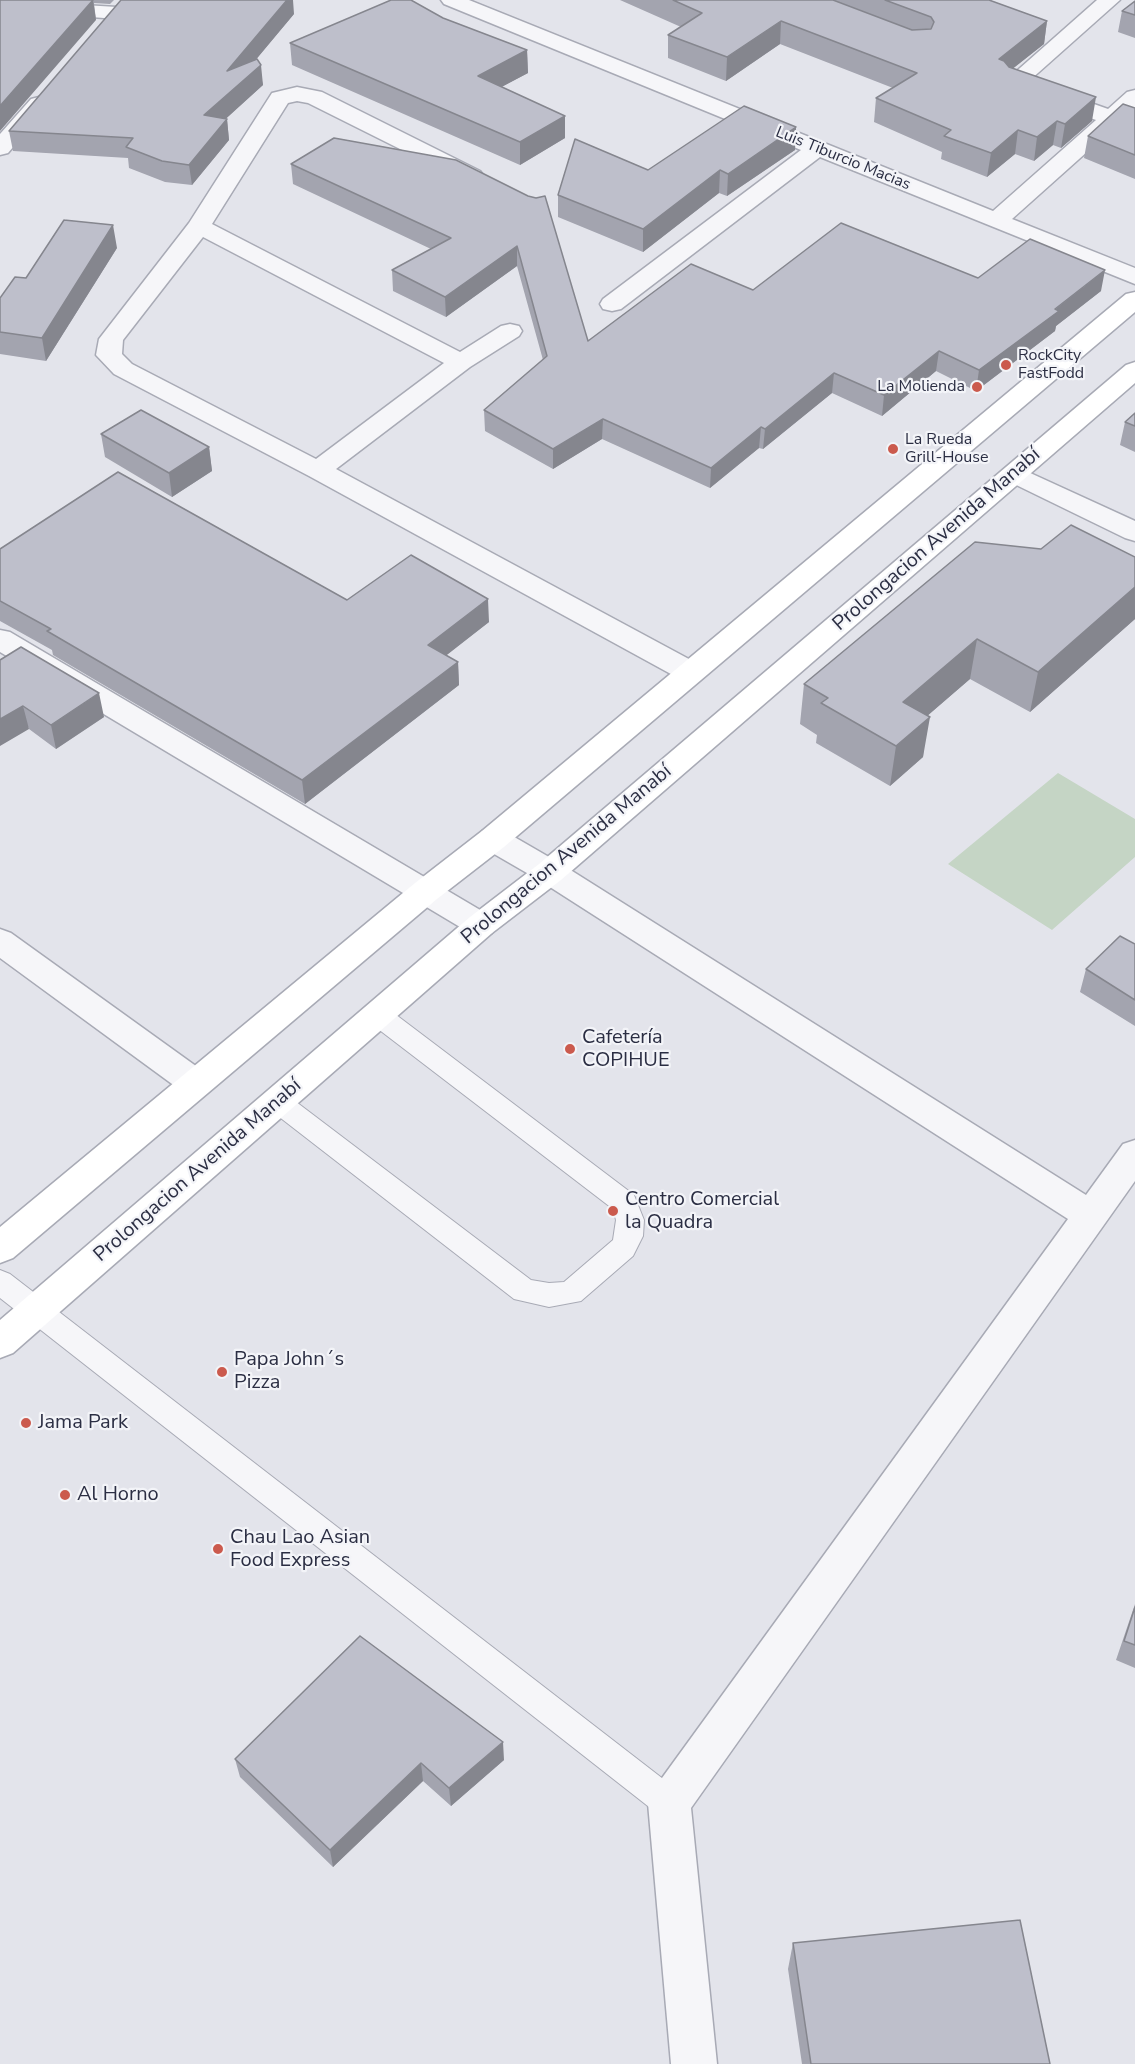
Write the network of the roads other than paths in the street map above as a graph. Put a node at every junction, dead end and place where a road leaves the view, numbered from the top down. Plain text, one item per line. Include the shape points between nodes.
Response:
1 (451, 0) edge
2 (1110, 0) edge
3 (0, 4) edge
4 (122, 7) edge
5 (101, 32) edge
6 (54, 85) edge
7 (1135, 97) edge
8 (1111, 118) junction
9 (0, 148) edge
10 (818, 148) junction
11 (494, 187) edge
12 (996, 220) junction
13 (199, 226) junction
14 (1135, 277) edge
15 (1135, 299) edge
16 (612, 304) dead end
17 (510, 331) dead end
18 (461, 362) junction
19 (1135, 370) edge
20 (318, 470) junction
21 (1016, 474) junction
22 (1135, 532) edge
23 (0, 639) edge
24 (690, 672) junction
25 (493, 839) junction
26 (550, 872) junction
27 (426, 891) junction
28 (481, 925) junction
29 (0, 942) edge
30 (378, 1015) junction
31 (195, 1083) junction
32 (278, 1102) junction
33 (1135, 1154) edge
34 (1091, 1216) junction
35 (0, 1248) edge
36 (0, 1282) edge
37 (37, 1310) junction
38 (0, 1342) edge
39 (669, 1803) junction
40 (694, 2064) edge

1 - 10 street, Luis Tiburcio Macias
2 - 8 street via 1014,83
3 - 4 street
4 - 5 street
6 - 9 street
7 - 8 street
8 - 12 street
10 - 12 street, Luis Tiburcio Macias
10 - 16 street
11 - 13 street via 314,97 297,94 280,98
12 - 14 street, Luis Tiburcio Macias
13 - 18 street
13 - 20 street via 111,339 109,355 123,369
15 - 24 main road
17 - 18 street
18 - 20 street
19 - 21 main road, Prolongacion Avenida Manabí
20 - 24 street
21 - 22 street
21 - 26 main road, Prolongacion Avenida Manabí
23 - 27 street
24 - 25 main road
25 - 26 street
25 - 27 main road
26 - 28 main road, Prolongacion Avenida Manabí
26 - 34 street
27 - 28 street
27 - 31 main road
28 - 30 main road, Prolongacion Avenida Manabí
29 - 31 street
30 - 32 main road, Prolongacion Avenida Manabí
30 - 32 lane via 624,1203 630,1220 623,1248 571,1293 524,1291
31 - 35 main road
32 - 37 main road, Prolongacion Avenida Manabí
33 - 34 street
34 - 39 street
36 - 37 lane
37 - 38 main road, Prolongacion Avenida Manabí
37 - 39 lane
39 - 40 street

